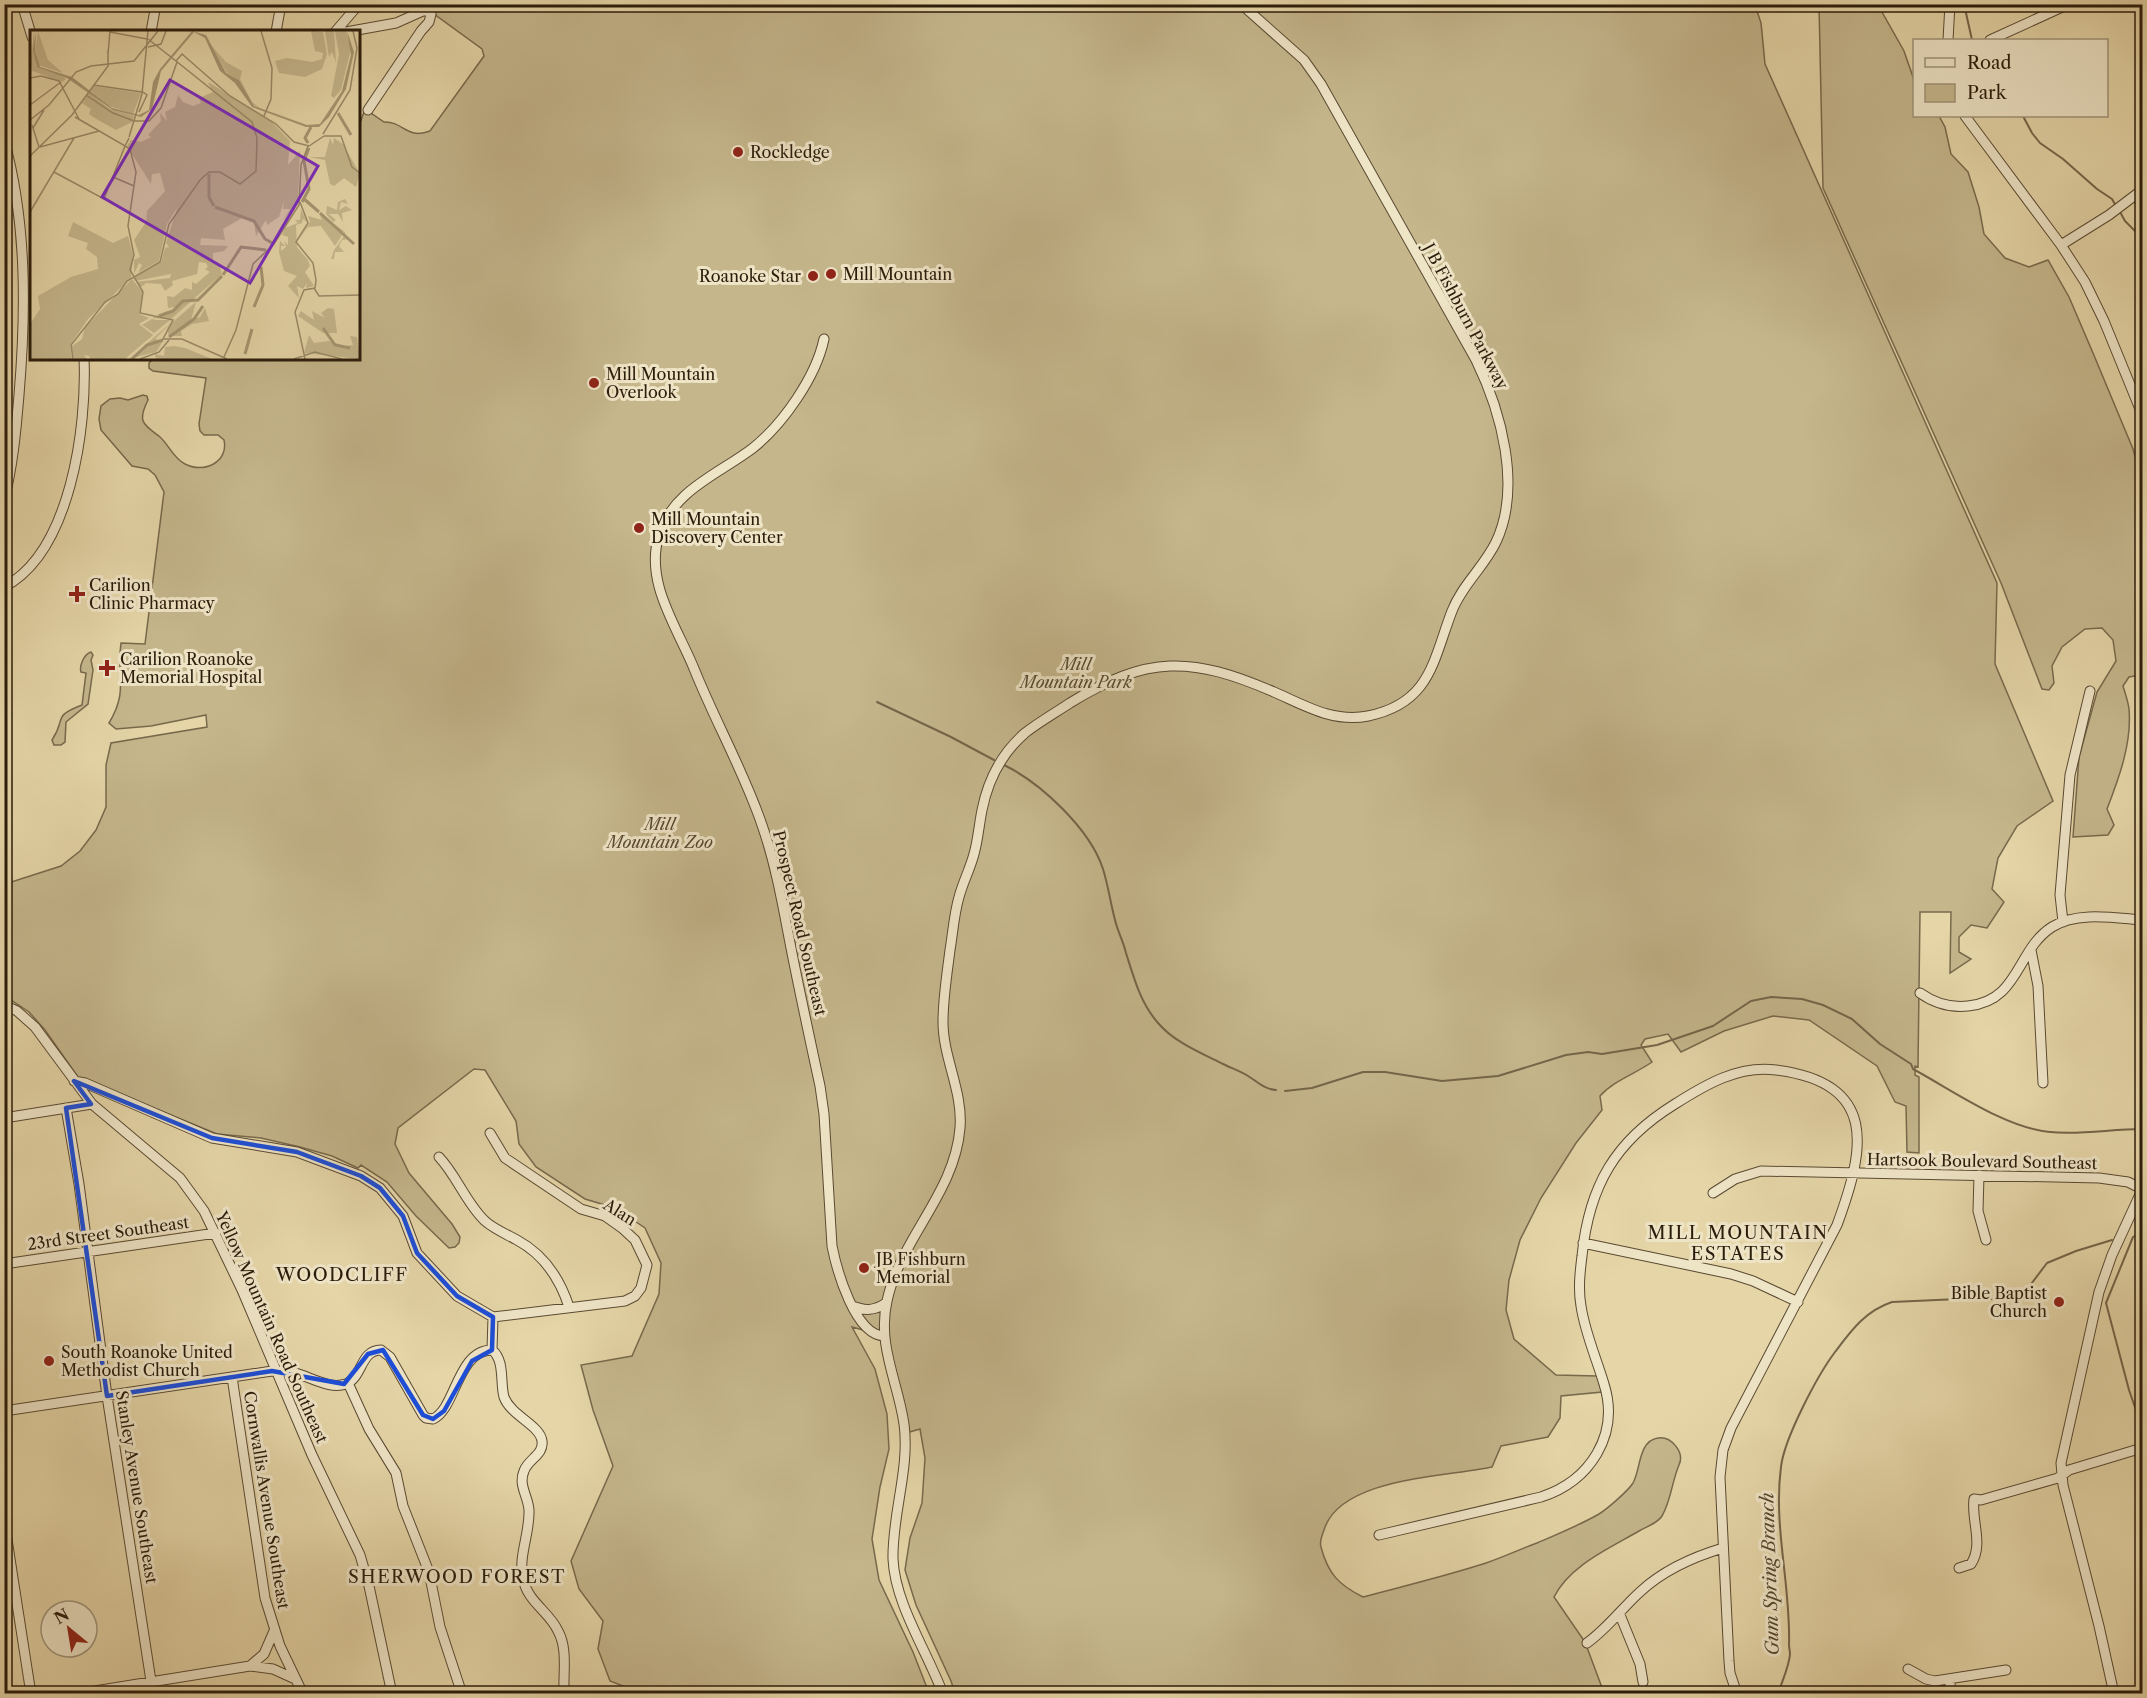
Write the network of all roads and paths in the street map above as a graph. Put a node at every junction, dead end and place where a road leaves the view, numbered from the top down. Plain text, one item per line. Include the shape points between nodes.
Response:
1 (22, 4) edge
2 (156, 4) edge
3 (281, 4) edge
4 (359, 4) edge
5 (1241, 4) edge
6 (1950, 4) edge
7 (2069, 4) edge
8 (30, 30) edge
9 (151, 30) edge
10 (276, 30) edge
11 (341, 30) edge
12 (346, 30) edge
13 (1948, 39) edge
14 (1992, 39) edge
15 (368, 110) dead end
16 (1966, 117) edge
17 (4, 140) edge
18 (2142, 190) edge
19 (2061, 245) junction
20 (824, 339) dead end
21 (84, 360) edge
22 (2140, 402) edge
23 (2142, 414) edge
24 (4, 500) edge
25 (4, 587) edge
26 (2090, 691) dead end
27 (2142, 920) edge
28 (2062, 922) junction
29 (2031, 950) junction
30 (1920, 993) dead end
31 (4, 1005) edge
32 (74, 1081) junction
33 (2043, 1083) dead end
34 (92, 1104) junction
35 (66, 1108) junction
36 (4, 1118) edge
37 (490, 1133) dead end
38 (439, 1157) dead end
39 (1854, 1173) junction
40 (1979, 1175) junction
41 (2142, 1190) edge
42 (1713, 1193) dead end
43 (216, 1233) junction
44 (1986, 1240) dead end
45 (1583, 1243) junction
46 (88, 1252) junction
47 (4, 1264) edge
48 (1798, 1302) junction
49 (886, 1303) junction
50 (852, 1306) junction
51 (569, 1307) junction
52 (493, 1317) junction
53 (884, 1336) junction
54 (492, 1350) junction
55 (277, 1372) junction
56 (232, 1377) junction
57 (348, 1383) junction
58 (107, 1396) junction
59 (4, 1411) edge
60 (2142, 1448) edge
61 (2061, 1475) junction
62 (4, 1520) edge
63 (1379, 1535) dead end
64 (1723, 1548) junction
65 (7, 1557) edge
66 (1959, 1569) dead end
67 (1620, 1615) junction
68 (274, 1631) junction
69 (1587, 1643) dead end
70 (250, 1666) junction
71 (1908, 1669) dead end
72 (2006, 1670) dead end
73 (295, 1678) junction
74 (1949, 1679) junction
75 (151, 1682) junction
76 (1643, 1682) dead end
77 (31, 1694) edge
78 (76, 1694) edge
79 (153, 1694) edge
80 (303, 1694) edge
81 (392, 1694) edge
82 (462, 1694) edge
83 (564, 1694) edge
84 (943, 1694) edge
85 (1737, 1694) edge
86 (1952, 1694) edge
87 (2114, 1694) edge

1 - 8 street
2 - 9 street
3 - 10 street
4 - 11 street
5 - 49 street, J B Fishburn Parkway via 1304,60 1322,84 1485,379 1498,417 1505,456 1506,499 1500,531 1457,600 1430,673 1416,691 1383,712 1360,717 1330,716 1230,675 1194,666 1166,666 1133,671 1105,683 1034,727 1006,753 987,790 974,855 956,909 948,967 943,1022 961,1119 957,1151 945,1182 903,1257
6 - 13 street
7 - 14 street
12 - 15 street via 396,22 427,10 431,14
16 - 19 street
17 - 24 street via 16,193 23,300 16,435
18 - 19 street
19 - 22 street via 2095,302
20 - 50 street, Prospect Road Southeast via 811,373 777,425 752,449 686,493 671,510 659,533 655,570 660,592 752,798 772,859 820,1086 832,1246
21 - 25 street via 82,427 66,498 36,561
22 - 23 street
26 - 28 street via 2070,776 2060,895
27 - 28 street via 2081,918
28 - 29 street via 2043,934
29 - 30 street via 2007,987 1985,1003 1954,1007
29 - 33 street via 2038,986
31 - 32 street, Yellow Mountain Road Southeast via 35,1027
32 - 34 street, Yellow Mountain Road Southeast
32 - 52 street via 212,1138 297,1152 362,1176 380,1188 403,1216 417,1253 457,1296
34 - 35 street
34 - 43 street, Yellow Mountain Road Southeast via 180,1178
35 - 36 street
35 - 46 street, Stanley Avenue Southeast
37 - 51 street, Alan via 505,1158 581,1209 605,1216 622,1228 635,1240 647,1265 635,1296 625,1301
38 - 51 street via 486,1222 540,1257 554,1275
39 - 40 street, Hartsook Boulevard Southeast
39 - 42 street via 1761,1171 1735,1179
39 - 45 street via 1858,1131 1843,1096 1816,1080 1787,1071 1741,1072 1692,1093 1633,1135 1600,1182
39 - 48 street, Hartsook Boulevard Southeast via 1837,1225
40 - 41 street, Hartsook Boulevard Southeast via 2099,1178 2128,1182
40 - 44 street via 1978,1211
41 - 61 street via 2099,1292 2062,1449
43 - 46 street, 23rd Street Southeast
43 - 55 street, Yellow Mountain Road Southeast
45 - 48 street via 1731,1274
45 - 63 street via 1580,1303 1608,1408 1598,1454 1582,1474 1548,1495
46 - 47 street, 23rd Street Southeast
46 - 58 street, Stanley Avenue Southeast
48 - 64 street, Hartsook Boulevard Southeast via 1725,1444 1720,1477
49 - 50 street via 864,1310
49 - 53 street, J B Fishburn Parkway
50 - 53 street, Prospect Road Southeast via 868,1331
51 - 52 street
52 - 54 street
53 - 84 street, J B Fishburn Parkway via 904,1431 894,1569 902,1598
54 - 57 street via 472,1361 456,1383 444,1411 433,1419 423,1415 384,1351 368,1354
54 - 83 street via 500,1362 502,1391 508,1407 538,1432 543,1443 526,1466 522,1479 529,1509 523,1578 531,1598 556,1626 563,1641
55 - 56 street
55 - 57 street via 339,1385
55 - 81 street, Yellow Mountain Road Southeast via 365,1570
56 - 58 street
56 - 68 street, Cornwallis Avenue Southeast via 265,1598
57 - 82 street via 369,1429 396,1473 403,1506 429,1572 440,1627
58 - 59 street
58 - 75 street, Stanley Avenue Southeast
60 - 61 street
61 - 66 street via 1974,1499 1977,1550 1971,1564
61 - 87 street
62 - 65 street
64 - 67 street via 1687,1560 1665,1573 1639,1593
64 - 85 street, Hartsook Boulevard Southeast via 1730,1673
65 - 77 street
67 - 69 street
67 - 76 street via 1640,1664
68 - 70 street via 264,1654
68 - 73 street, Cornwallis Avenue Southeast
70 - 73 street via 273,1669
70 - 75 street
71 - 74 street via 1926,1679
72 - 74 street
73 - 80 street, Cornwallis Avenue Southeast
74 - 86 street
75 - 78 street
75 - 79 street, Stanley Avenue Southeast

